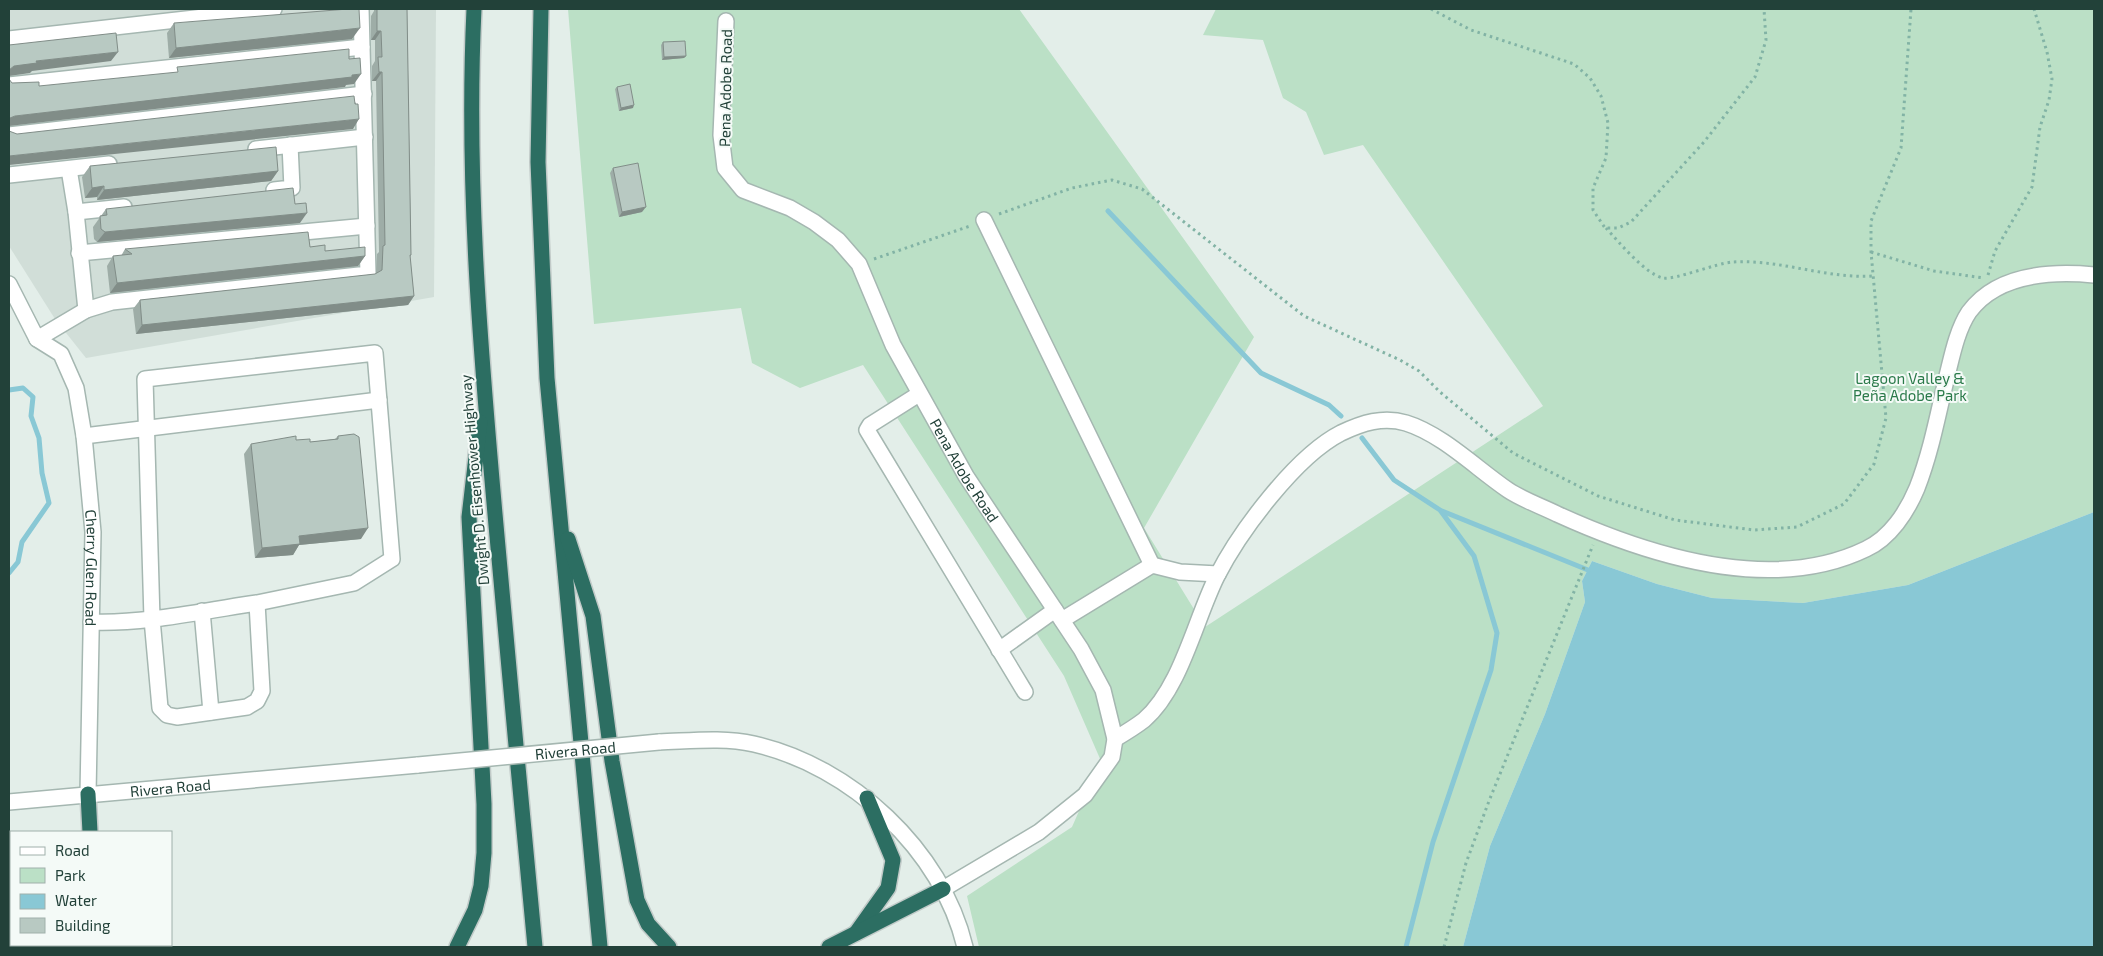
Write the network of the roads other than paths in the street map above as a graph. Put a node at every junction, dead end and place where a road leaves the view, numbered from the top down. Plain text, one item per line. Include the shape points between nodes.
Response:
1 (274, 9) edge
2 (361, 9) edge
3 (474, 9) edge
4 (540, 9) edge
5 (726, 21) dead end
6 (9, 38) edge
7 (362, 47) junction
8 (9, 85) edge
9 (364, 94) junction
10 (9, 135) edge
11 (365, 137) junction
12 (290, 145) junction
13 (242, 150) edge
14 (127, 163) edge
15 (69, 169) junction
16 (9, 175) edge
17 (263, 192) edge
18 (135, 206) edge
19 (76, 212) junction
20 (984, 220) road end
21 (367, 226) junction
22 (79, 253) junction
23 (2094, 275) edge
24 (9, 284) edge
25 (86, 310) junction
26 (38, 340) junction
27 (484, 392) junction
28 (919, 394) junction
29 (379, 400) junction
30 (147, 430) junction
31 (84, 436) junction
32 (559, 511) junction
33 (1152, 565) junction
34 (1218, 574) junction
35 (257, 603) junction
36 (202, 611) junction
37 (1059, 615) junction
38 (152, 619) junction
39 (91, 622) junction
40 (999, 650) junction
41 (1025, 692) dead end
42 (211, 712) junction
43 (1115, 739) junction
44 (88, 794) junction
45 (867, 798) junction
46 (9, 802) edge
47 (90, 831) edge
48 (942, 889) junction
49 (856, 933) junction
50 (457, 947) edge
51 (535, 947) edge
52 (600, 947) edge
53 (669, 947) edge
54 (829, 947) edge
55 (964, 947) edge

1 - 6 street
2 - 7 street
3 - 27 highway, Dwight D. Eisenhower Highway via 472,126
4 - 32 highway via 540,233 547,378
5 - 28 street, Pena Adobe Road via 721,135 725,168 743,190 790,208 814,222 838,240 859,264
7 - 8 street
7 - 9 street
9 - 10 street
9 - 11 street
11 - 12 street
11 - 21 street
12 - 13 street
12 - 17 street via 292,188
14 - 15 street
15 - 16 street
15 - 19 street
18 - 19 street
19 - 22 street
20 - 33 street
21 - 22 street
21 - 25 street via 368,274 142,298
22 - 25 street
23 - 34 street via 2050,272 2027,278 2002,286 1969,312 1958,338 1925,467 1911,503 1892,530 1869,548 1837,561 1778,570 1730,568 1682,558 1599,533 1512,492 1428,433 1404,422 1373,420 1331,438 1305,458 1248,526
24 - 26 street
25 - 26 street
26 - 31 street, Cherry Glen Road via 61,354 76,388
27 - 50 highway via 469,517 484,853 475,910
27 - 51 highway, Dwight D. Eisenhower Highway
28 - 37 street, Pena Adobe Road via 966,476
28 - 40 street via 867,430
29 - 30 street
29 - 30 street via 375,353 145,379
29 - 35 street via 392,559 354,583
30 - 31 street
30 - 38 street
31 - 39 street, Cherry Glen Road via 93,532
32 - 52 highway
32 - 53 highway via 593,616 612,760 637,900 648,924
33 - 34 street via 1180,572
33 - 37 street
34 - 43 street via 1173,683 1145,719
35 - 36 street
35 - 42 street via 262,691 257,701 247,707
36 - 38 street
36 - 42 street
37 - 40 street
37 - 43 street, Pena Adobe Road via 1103,690
38 - 39 street via 123,623
38 - 42 street via 160,708 177,718
39 - 44 street, Cherry Glen Road
40 - 41 street
43 - 48 street via 1112,757 1085,795 1039,832
44 - 45 street, Rivera Road, bridge via 659,742 719,740 754,744 812,765
44 - 46 street
44 - 47 highway
45 - 48 street, Rivera Road via 917,849
45 - 49 highway via 893,860 888,888
48 - 49 highway
48 - 55 street, Rivera Road via 960,928
49 - 54 highway

